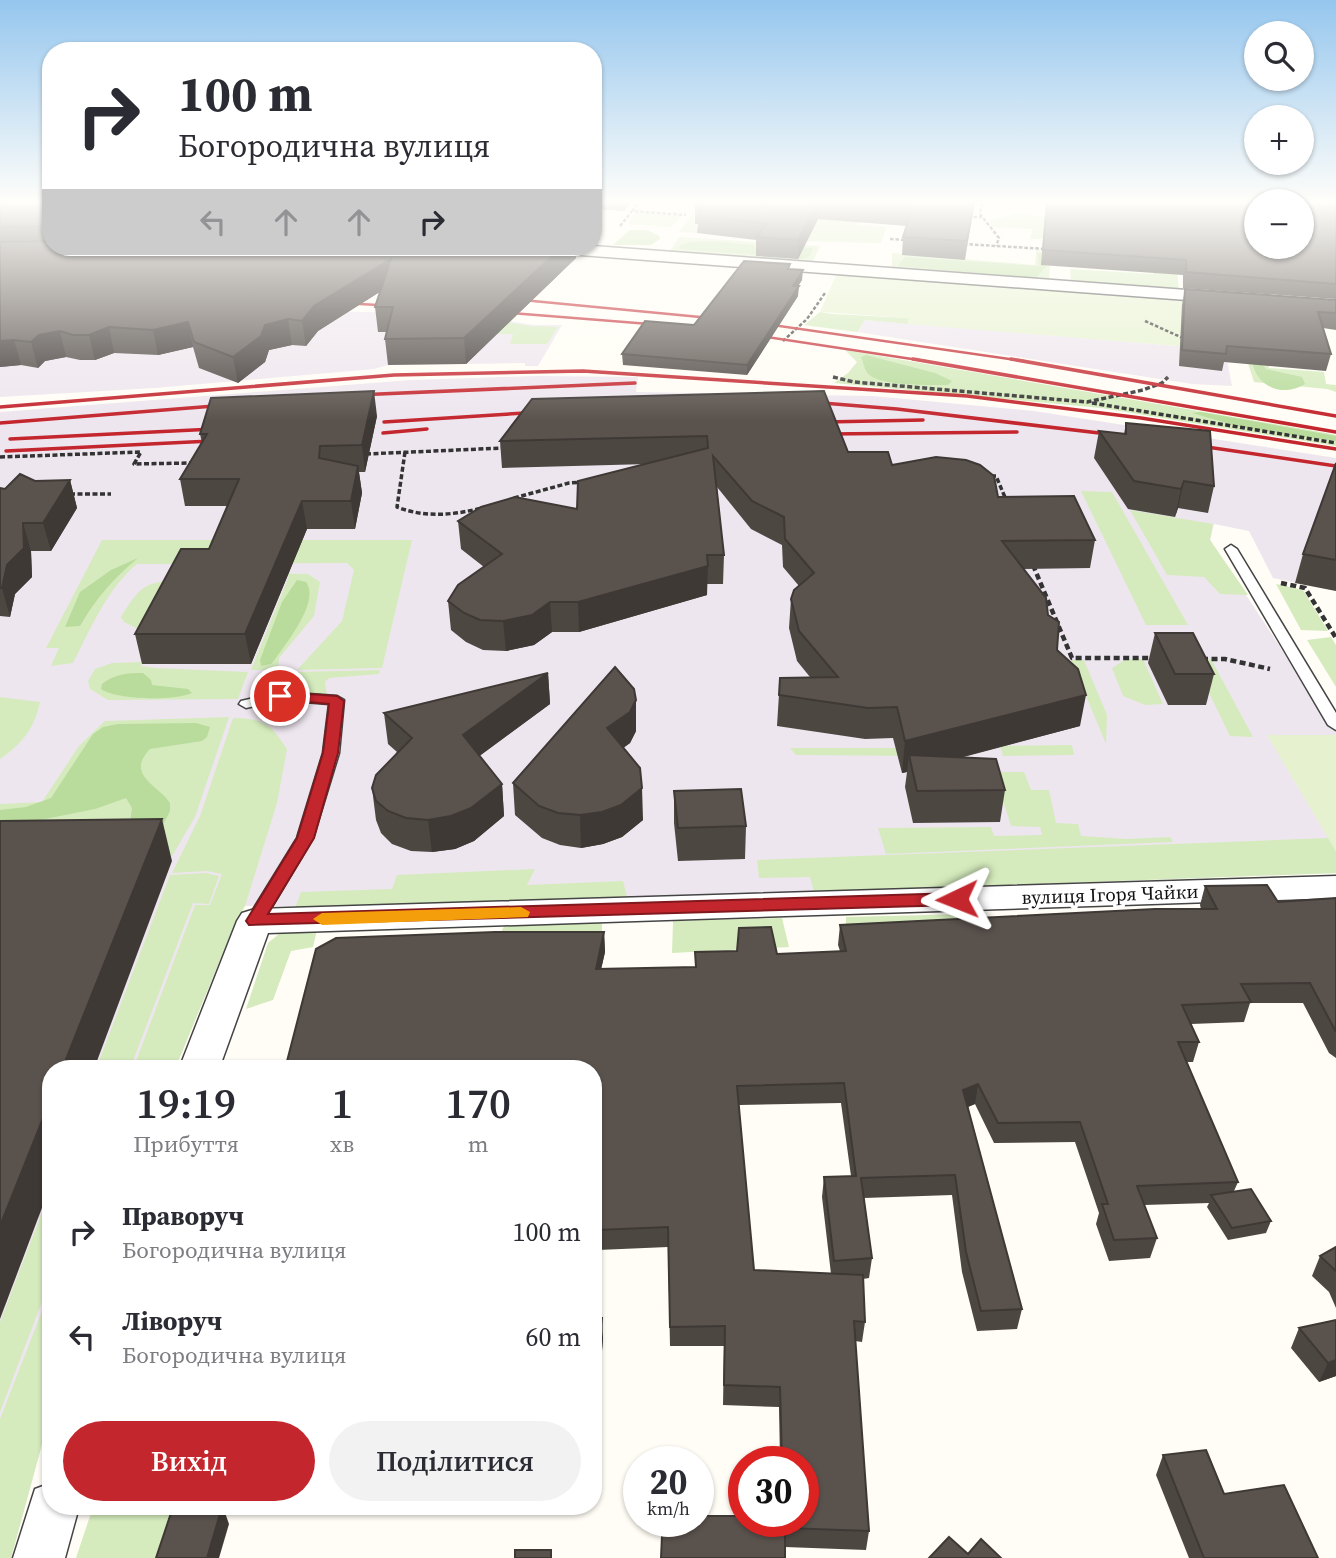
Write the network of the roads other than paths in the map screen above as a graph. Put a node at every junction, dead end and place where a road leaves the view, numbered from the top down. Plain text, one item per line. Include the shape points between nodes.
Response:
1 (937, 276) edge
2 (1243, 300) edge
3 (1231, 548) dead end
4 (246, 704) dead end
5 (1336, 725) edge
6 (1336, 887) edge
7 (255, 921) junction
8 (202, 1060) edge
9 (51, 1515) edge
10 (39, 1558) edge

1 - 2 street
3 - 5 lane
4 - 7 lane via 280,696 337,701 331,753 305,838
6 - 7 street, вулиця Ігоря Чайки
7 - 8 street
9 - 10 street

